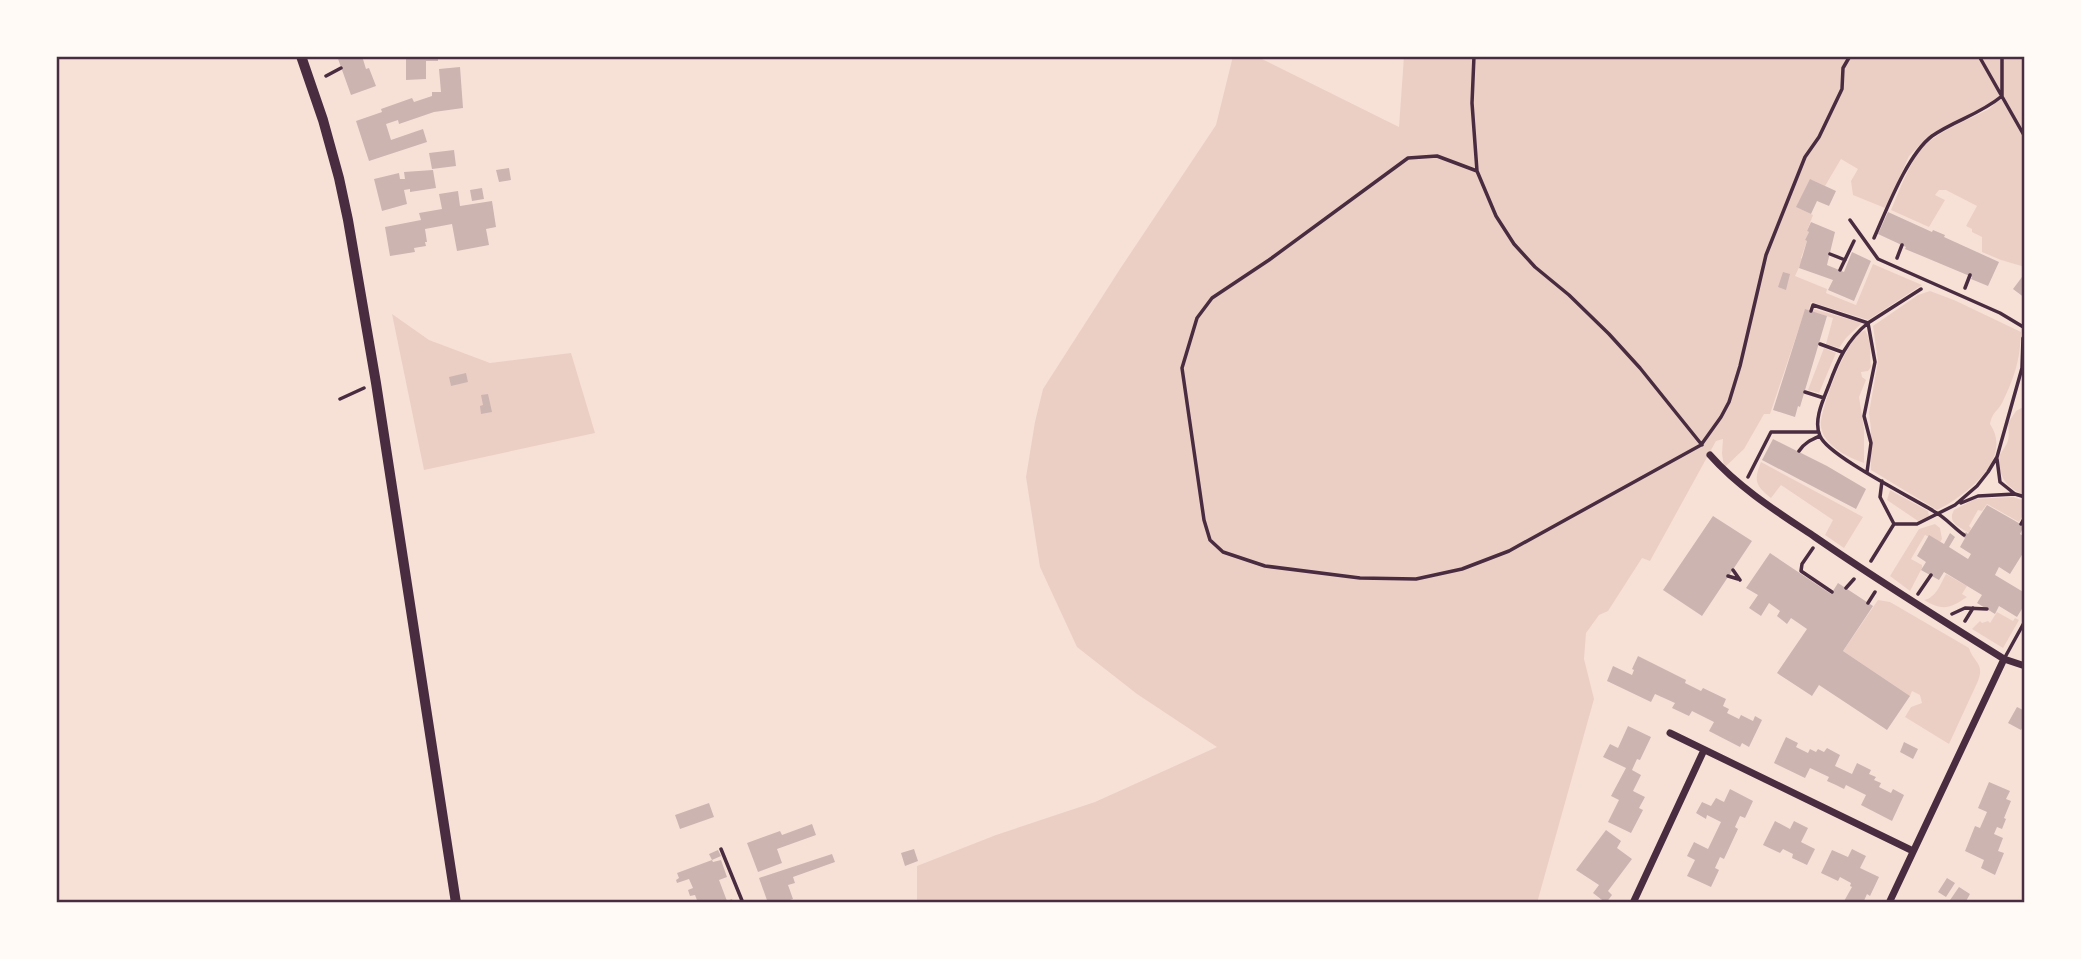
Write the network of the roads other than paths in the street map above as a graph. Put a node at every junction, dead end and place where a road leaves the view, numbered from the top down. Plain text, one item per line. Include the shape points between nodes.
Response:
1 (300, 56) edge
2 (1850, 220) dead end
3 (2024, 328) edge
4 (1710, 455) road end
5 (2025, 621) edge
6 (2004, 659) junction
7 (2025, 666) edge
8 (1670, 733) dead end
9 (1704, 750) junction
10 (721, 849) dead end
11 (1913, 851) junction
12 (456, 903) edge
13 (743, 903) edge
14 (1633, 903) edge
15 (1889, 903) edge

1 - 12 main road via 323,120 348,220
2 - 3 lane via 1878,259
4 - 6 street via 1818,540
5 - 6 lane
6 - 7 street
6 - 11 street
8 - 9 street
9 - 11 street
9 - 14 street
10 - 13 lane
11 - 15 street

